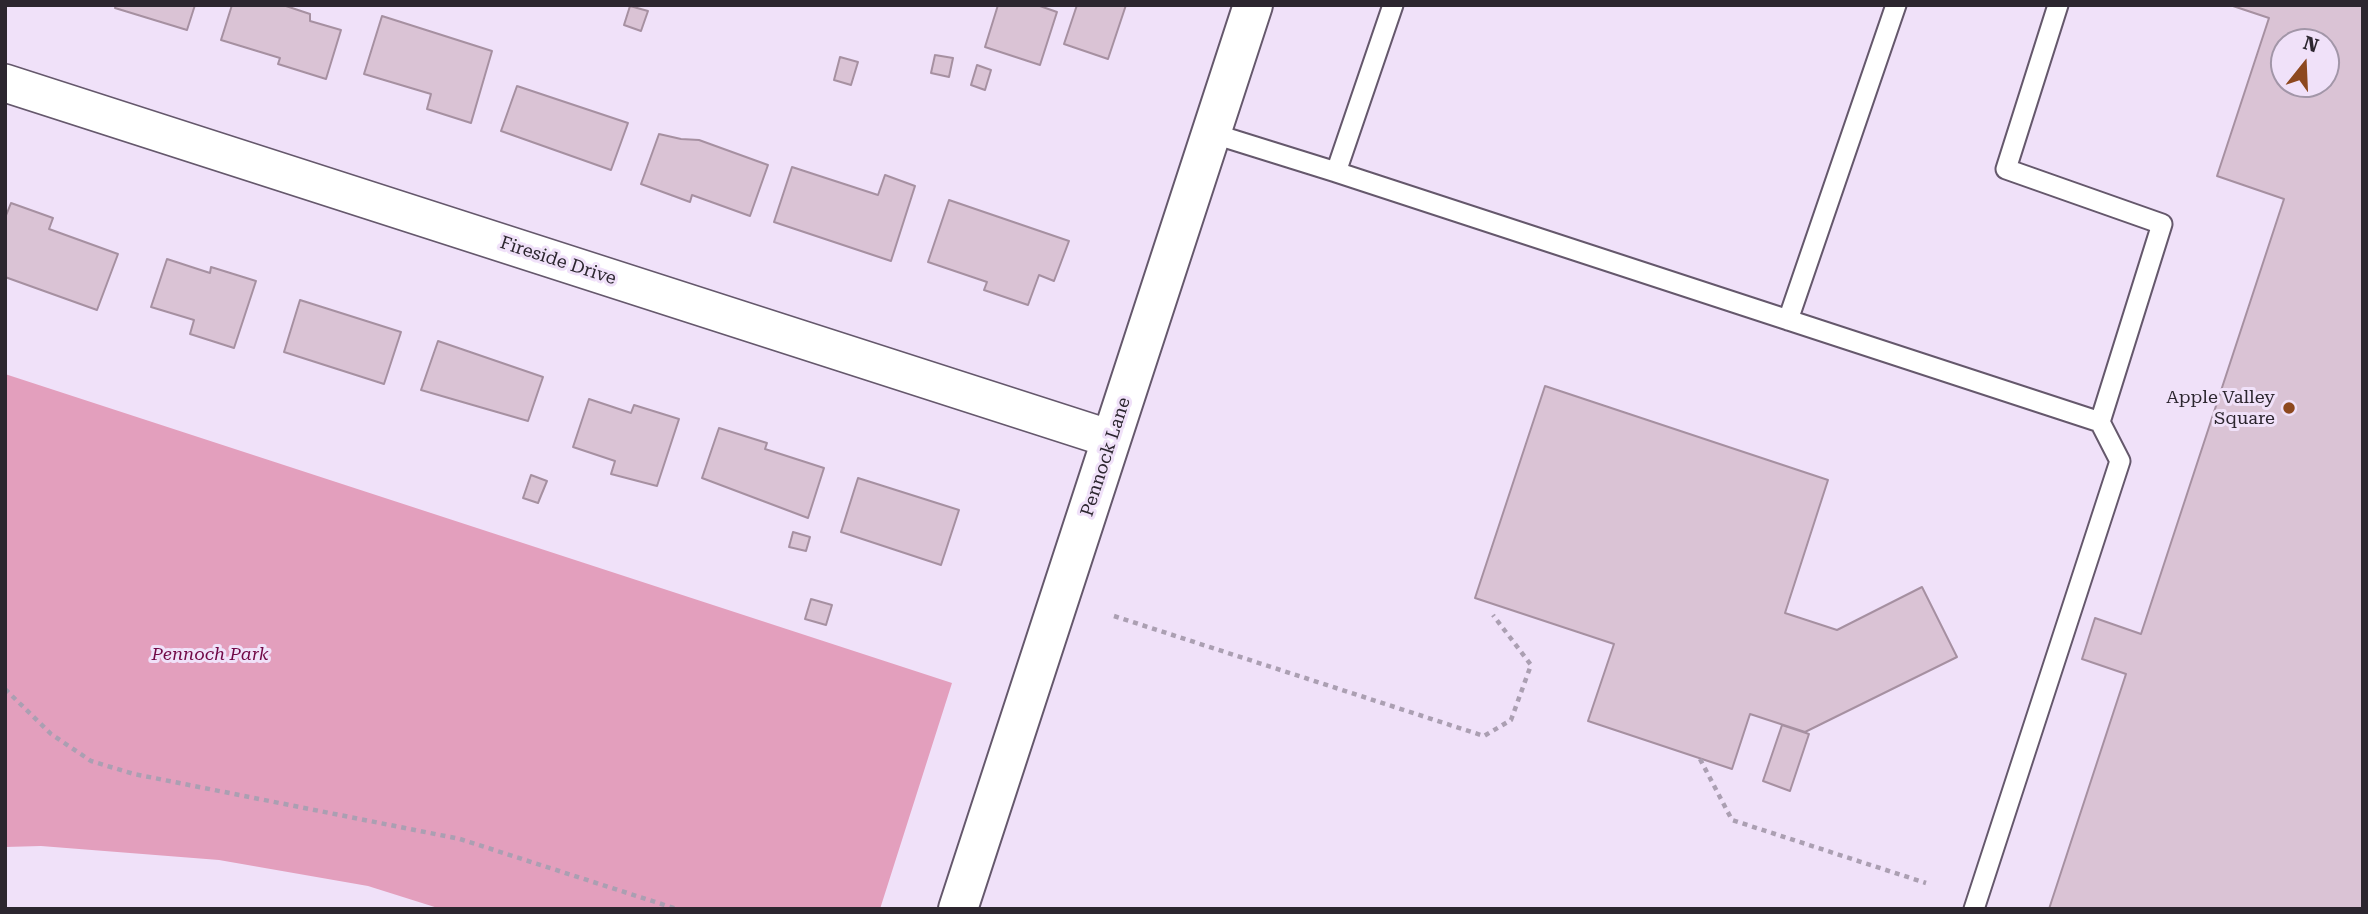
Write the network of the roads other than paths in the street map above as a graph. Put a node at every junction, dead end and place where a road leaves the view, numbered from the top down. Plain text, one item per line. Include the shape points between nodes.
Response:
1 (1253, 5) edge
2 (1393, 5) edge
3 (1896, 5) edge
4 (2058, 5) edge
5 (5, 83) edge
6 (1212, 133) junction
7 (1336, 172) junction
8 (1788, 320) junction
9 (2100, 422) junction
10 (1111, 439) junction
11 (958, 909) edge
12 (1974, 909) edge

1 - 6 street, Pennock Lane
2 - 7 lane
3 - 8 lane
4 - 9 lane via 2006,169 2162,224
5 - 10 street, Fireside Drive
6 - 7 lane
6 - 10 street, Pennock Lane
7 - 8 lane
8 - 9 lane
9 - 12 lane via 2120,461
10 - 11 street, Pennock Lane

